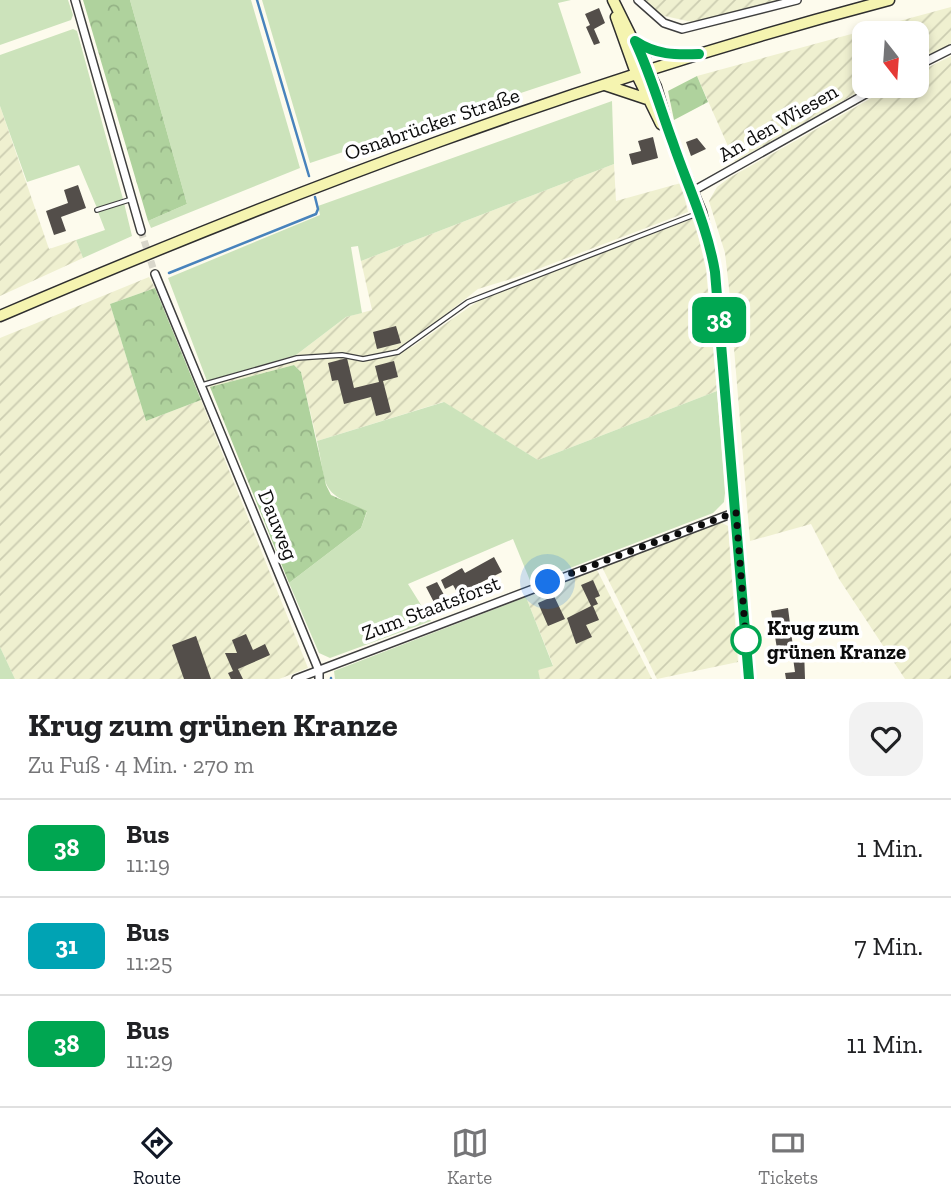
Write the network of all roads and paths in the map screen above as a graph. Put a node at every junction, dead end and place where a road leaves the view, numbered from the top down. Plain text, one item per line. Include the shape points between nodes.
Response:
1 (75, 0) edge
2 (612, 0) edge
3 (638, 0) edge
4 (797, 0) edge
5 (889, 0) edge
6 (635, 41) junction
7 (951, 49) edge
8 (699, 54) junction
9 (929, 60) edge
10 (649, 70) junction
11 (636, 74) junction
12 (602, 85) junction
13 (859, 98) edge
14 (648, 99) junction
15 (673, 145) junction
16 (693, 191) junction
17 (132, 199) junction
18 (97, 210) dead end
19 (701, 212) junction
20 (141, 231) tunnel mouth
21 (155, 274) tunnel mouth
22 (0, 316) edge
23 (201, 386) junction
24 (736, 512) junction
25 (319, 675) edge
26 (296, 679) edge
27 (749, 679) edge

1 - 17 street
2 - 6 main road
2 - 11 main road
3 - 4 street via 664,23 682,29
5 - 8 main road, Osnabrücker Straße
6 - 8 main road via 650,51
6 - 10 main road
7 - 9 street
8 - 10 main road, Osnabrücker Straße
10 - 11 main road, Osnabrücker Straße
10 - 15 main road
11 - 12 main road, Osnabrücker Straße
11 - 14 main road
12 - 14 main road
12 - 22 main road, Osnabrücker Straße via 351,173
13 - 16 street, An den Wiesen
14 - 15 main road
15 - 16 main road
16 - 19 main road
17 - 18 lane
17 - 20 street
19 - 23 lane via 468,302 398,352 363,359 342,355 298,358
19 - 24 main road via 715,272
21 - 23 street, Dauweg
23 - 25 street, Dauweg
24 - 25 street, Zum Staatsforst
24 - 27 main road
25 - 26 street, Zum Staatsforst

